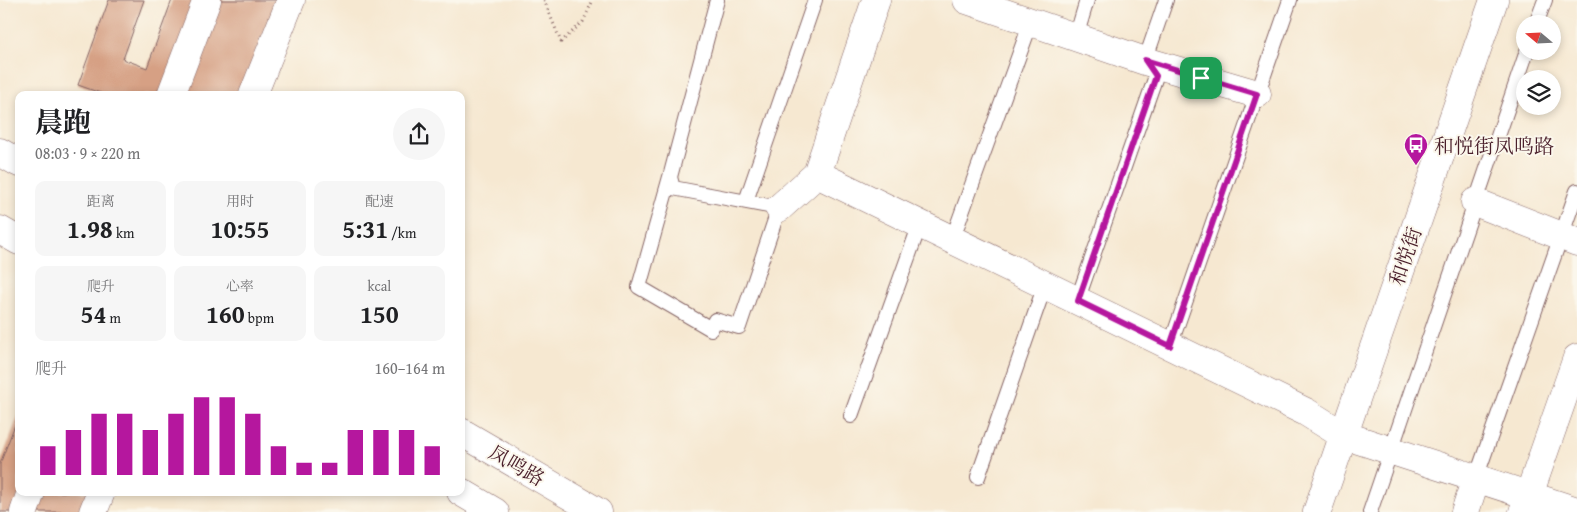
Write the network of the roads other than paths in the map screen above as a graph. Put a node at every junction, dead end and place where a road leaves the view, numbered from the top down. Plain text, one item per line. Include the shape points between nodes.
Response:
1 (207, 0) edge
2 (291, 0) edge
3 (717, 0) edge
4 (815, 0) edge
5 (876, 0) edge
6 (967, 0) edge
7 (1087, 0) edge
8 (1166, 0) edge
9 (1290, 0) edge
10 (1494, 0) edge
11 (1545, 0) edge
12 (1539, 15) edge
13 (1030, 22) junction
14 (1076, 37) junction
15 (1145, 60) junction
16 (1524, 60) edge
17 (173, 91) edge
18 (255, 91) edge
19 (1257, 94) junction
20 (0, 152) edge
21 (15, 161) edge
22 (817, 174) junction
23 (670, 177) junction
24 (1577, 191) edge
25 (746, 201) junction
26 (1476, 202) junction
27 (780, 208) junction
28 (920, 224) junction
29 (0, 230) edge
30 (15, 239) edge
31 (1569, 239) edge
32 (952, 240) junction
33 (1045, 285) junction
34 (1078, 301) junction
35 (1170, 346) junction
36 (1577, 358) edge
37 (851, 416) dead end
38 (465, 434) edge
39 (1343, 435) junction
40 (1391, 451) junction
41 (978, 477) dead end
42 (1476, 478) junction
43 (465, 494) edge
44 (30, 496) edge
45 (99, 496) edge
46 (1525, 503) edge
47 (1577, 511) edge
48 (24, 512) edge
49 (93, 512) edge
50 (495, 512) edge
51 (598, 512) edge
52 (1317, 512) edge
53 (1370, 512) edge
54 (1465, 512) edge

1 - 17 street
2 - 18 street
3 - 23 lane
4 - 25 lane
5 - 22 street
6 - 13 street
7 - 14 lane
8 - 15 lane
9 - 19 lane
10 - 39 street, 和悦街
11 - 12 lane
13 - 14 street
13 - 32 lane
14 - 15 street
15 - 19 street
15 - 34 lane via 1156,76
16 - 26 lane
19 - 35 lane
20 - 21 street
22 - 27 street
22 - 28 street
23 - 25 lane via 673,188
23 - 27 lane via 639,288 711,329 715,320 739,327
24 - 31 lane
25 - 27 lane
26 - 31 street
26 - 40 lane
28 - 32 street
28 - 37 lane
29 - 30 street
31 - 42 lane
32 - 33 street
33 - 34 street
33 - 41 lane
34 - 35 street
35 - 39 street via 1306,412
36 - 46 street
38 - 51 street, 凤鸣路
39 - 40 street
39 - 52 street, 和悦街
40 - 42 street
40 - 53 lane
42 - 46 street
42 - 54 street
43 - 50 street
44 - 48 street
45 - 49 street
46 - 47 street

